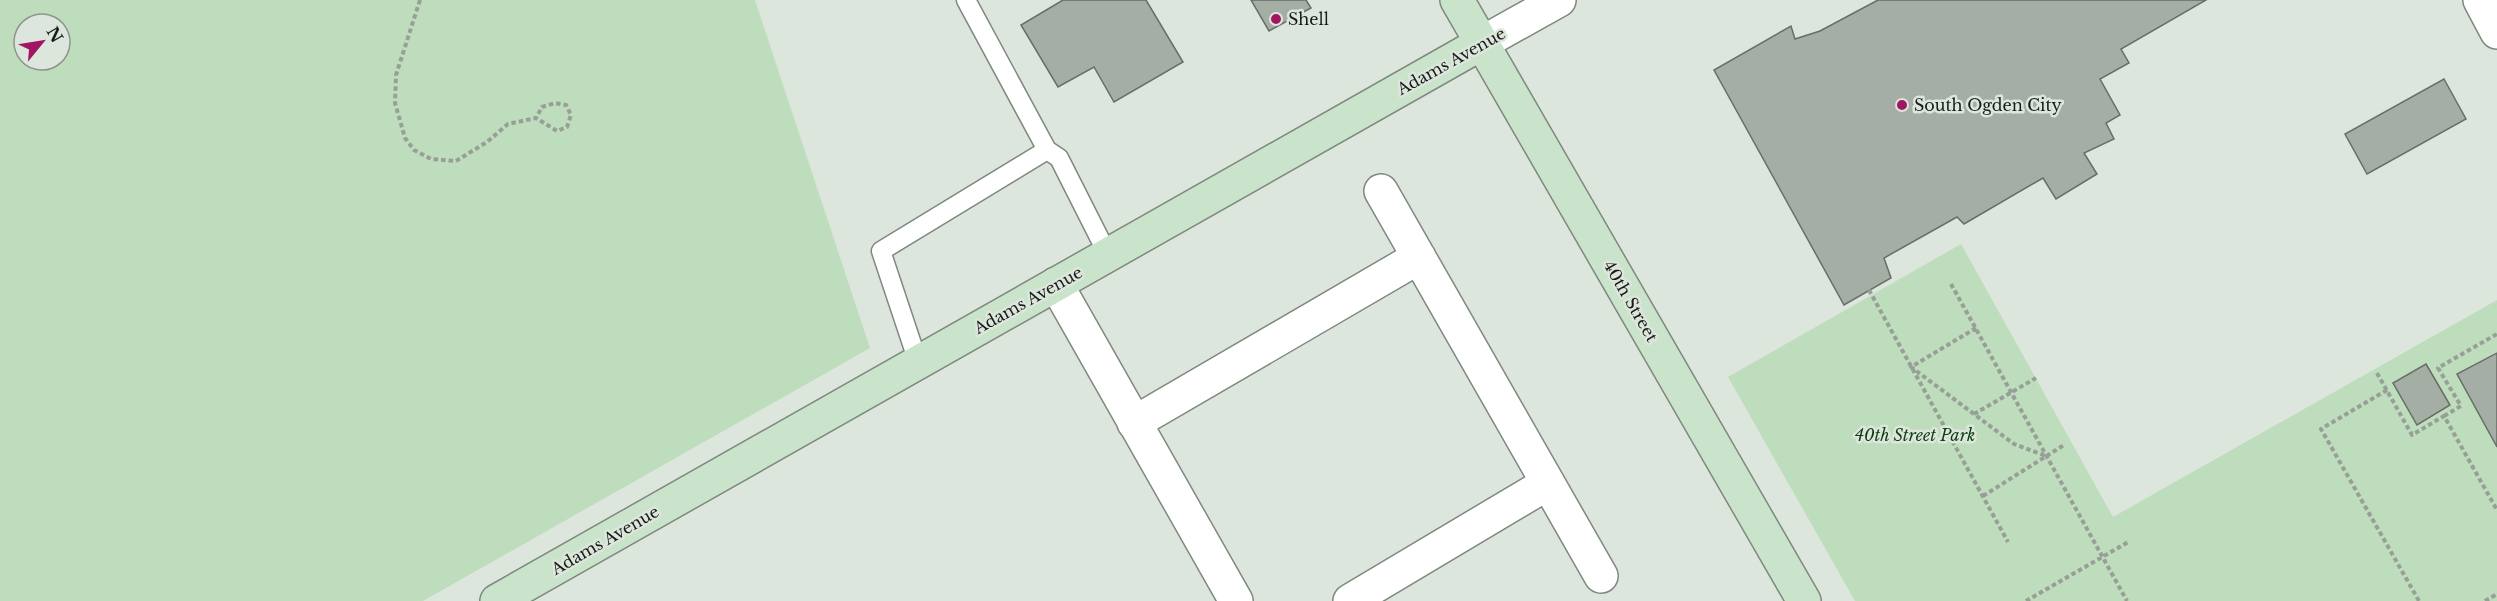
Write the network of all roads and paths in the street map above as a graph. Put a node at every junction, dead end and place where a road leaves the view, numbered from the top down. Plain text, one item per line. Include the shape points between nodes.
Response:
1 (420, 0) edge
2 (966, 0) edge
3 (1457, 0) edge
4 (1559, 0) edge
5 (2480, 0) edge
6 (2497, 32) edge
7 (1482, 43) junction
8 (536, 118) junction
9 (1047, 150) junction
10 (1381, 191) dead end
11 (1108, 255) junction
12 (1419, 257) junction
13 (1056, 284) junction
14 (1951, 284) dead end
15 (1869, 290) dead end
16 (1976, 328) junction
17 (2497, 334) edge
18 (918, 362) junction
19 (1911, 367) junction
20 (2377, 373) dead end
21 (2036, 378) dead end
22 (2387, 390) junction
23 (2011, 392) junction
24 (1974, 414) junction
25 (2444, 416) junction
26 (1134, 423) junction
27 (2064, 445) dead end
28 (2047, 456) junction
29 (1548, 483) junction
30 (1983, 496) junction
31 (2497, 510) edge
32 (2130, 541) dead end
33 (2008, 542) dead end
34 (2102, 557) junction
35 (1601, 576) dead end
36 (2497, 594) edge
37 (497, 601) edge
38 (1236, 601) edge
39 (1350, 601) edge
40 (1804, 601) edge
41 (2026, 601) edge
42 (2127, 601) edge
43 (2419, 601) edge
44 (2485, 601) edge

1 - 8 path via 396,75 395,103 405,138 414,150 431,159 456,161 508,124
2 - 9 lane
3 - 7 street, 40th Street
4 - 7 street, Adams Avenue
5 - 6 street
7 - 11 street, Adams Avenue
7 - 40 street, 40th Street
8 - 8 path via 557,131 567,127 571,115 566,105 555,103 542,107
9 - 11 lane via 1059,158
9 - 18 lane via 881,250
10 - 12 street
11 - 13 street, Adams Avenue
12 - 26 street
12 - 29 street
13 - 18 street, Adams Avenue
13 - 26 street
14 - 16 path
15 - 19 path
16 - 19 path
16 - 23 path
17 - 25 path via 2439,368 2461,406
18 - 37 street, Adams Avenue
19 - 24 path
19 - 30 path
20 - 22 path
21 - 23 path
22 - 25 path via 2412,435
22 - 43 path via 2321,429
23 - 24 path
23 - 28 path
24 - 28 path via 2014,444
25 - 31 path
26 - 38 street
27 - 28 path
28 - 30 path
28 - 34 path
29 - 35 street
29 - 39 street
30 - 33 path
32 - 34 path
34 - 41 path
34 - 42 path
36 - 44 path

